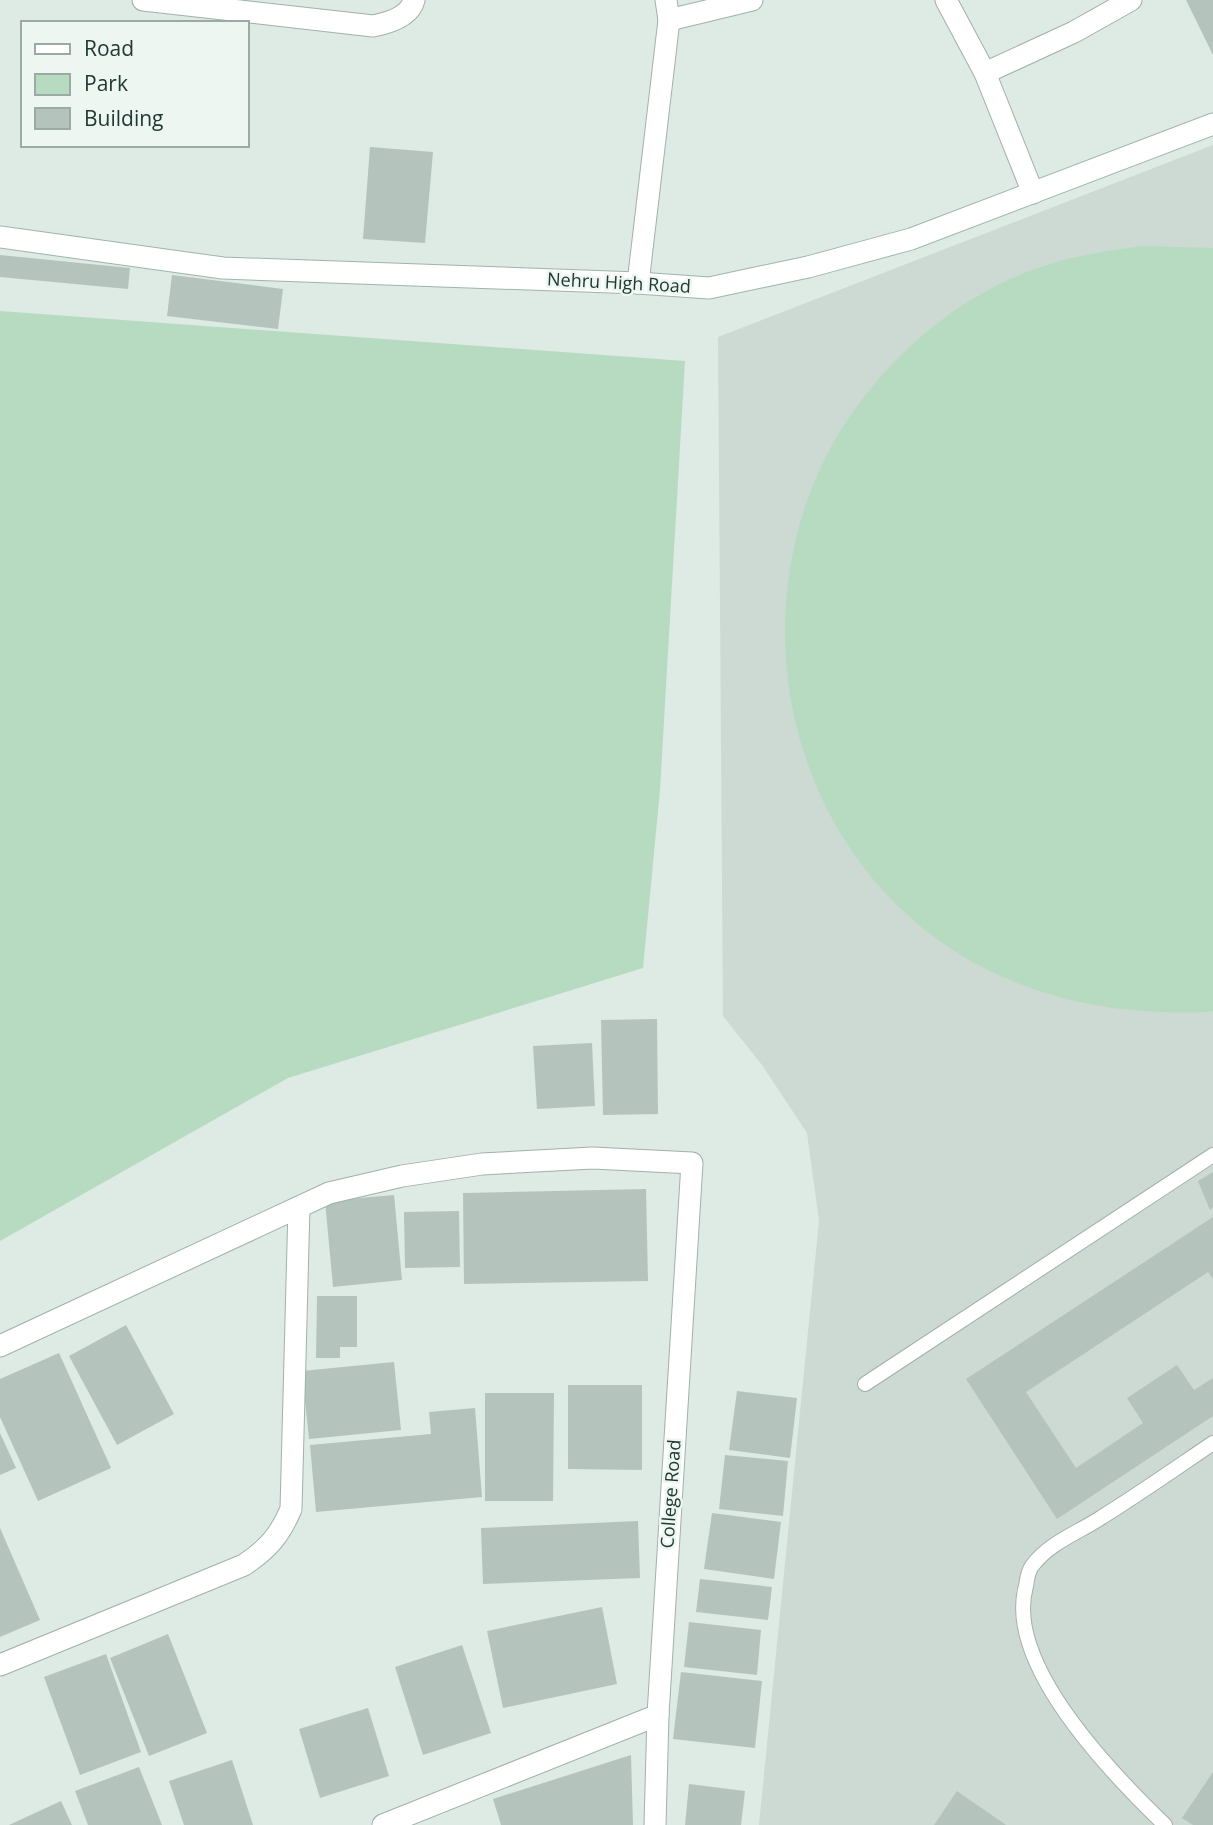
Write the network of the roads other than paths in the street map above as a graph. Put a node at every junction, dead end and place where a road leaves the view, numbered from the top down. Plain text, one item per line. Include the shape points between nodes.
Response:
1 (143, 0) edge
2 (414, 0) edge
3 (752, 0) edge
4 (946, 0) edge
5 (1130, 0) edge
6 (667, 10) edge
7 (985, 73) junction
8 (1213, 124) edge
9 (1032, 193) junction
10 (0, 237) edge
11 (638, 283) junction
12 (1213, 1155) edge
13 (299, 1207) junction
14 (0, 1346) edge
15 (865, 1384) dead end
16 (1213, 1443) edge
17 (0, 1664) edge
18 (658, 1715) junction
19 (383, 1825) edge
20 (655, 1825) edge
21 (1165, 1825) edge

1 - 2 street via 373,26 393,21
3 - 6 street
4 - 7 street
5 - 7 street
6 - 11 street
7 - 9 street
8 - 9 street, Nehru High Road
9 - 11 street, Nehru High Road via 911,239 807,267 709,288
10 - 11 street, Nehru High Road via 223,268
12 - 15 lane
13 - 14 street
13 - 17 street via 291,1509 280,1533 244,1565
13 - 18 street, College Road via 329,1193 482,1164 593,1158 692,1163
16 - 21 lane via 1053,1545 1031,1568 1022,1599 1021,1623 1045,1682 1112,1773
18 - 19 street
18 - 20 street, College Road

